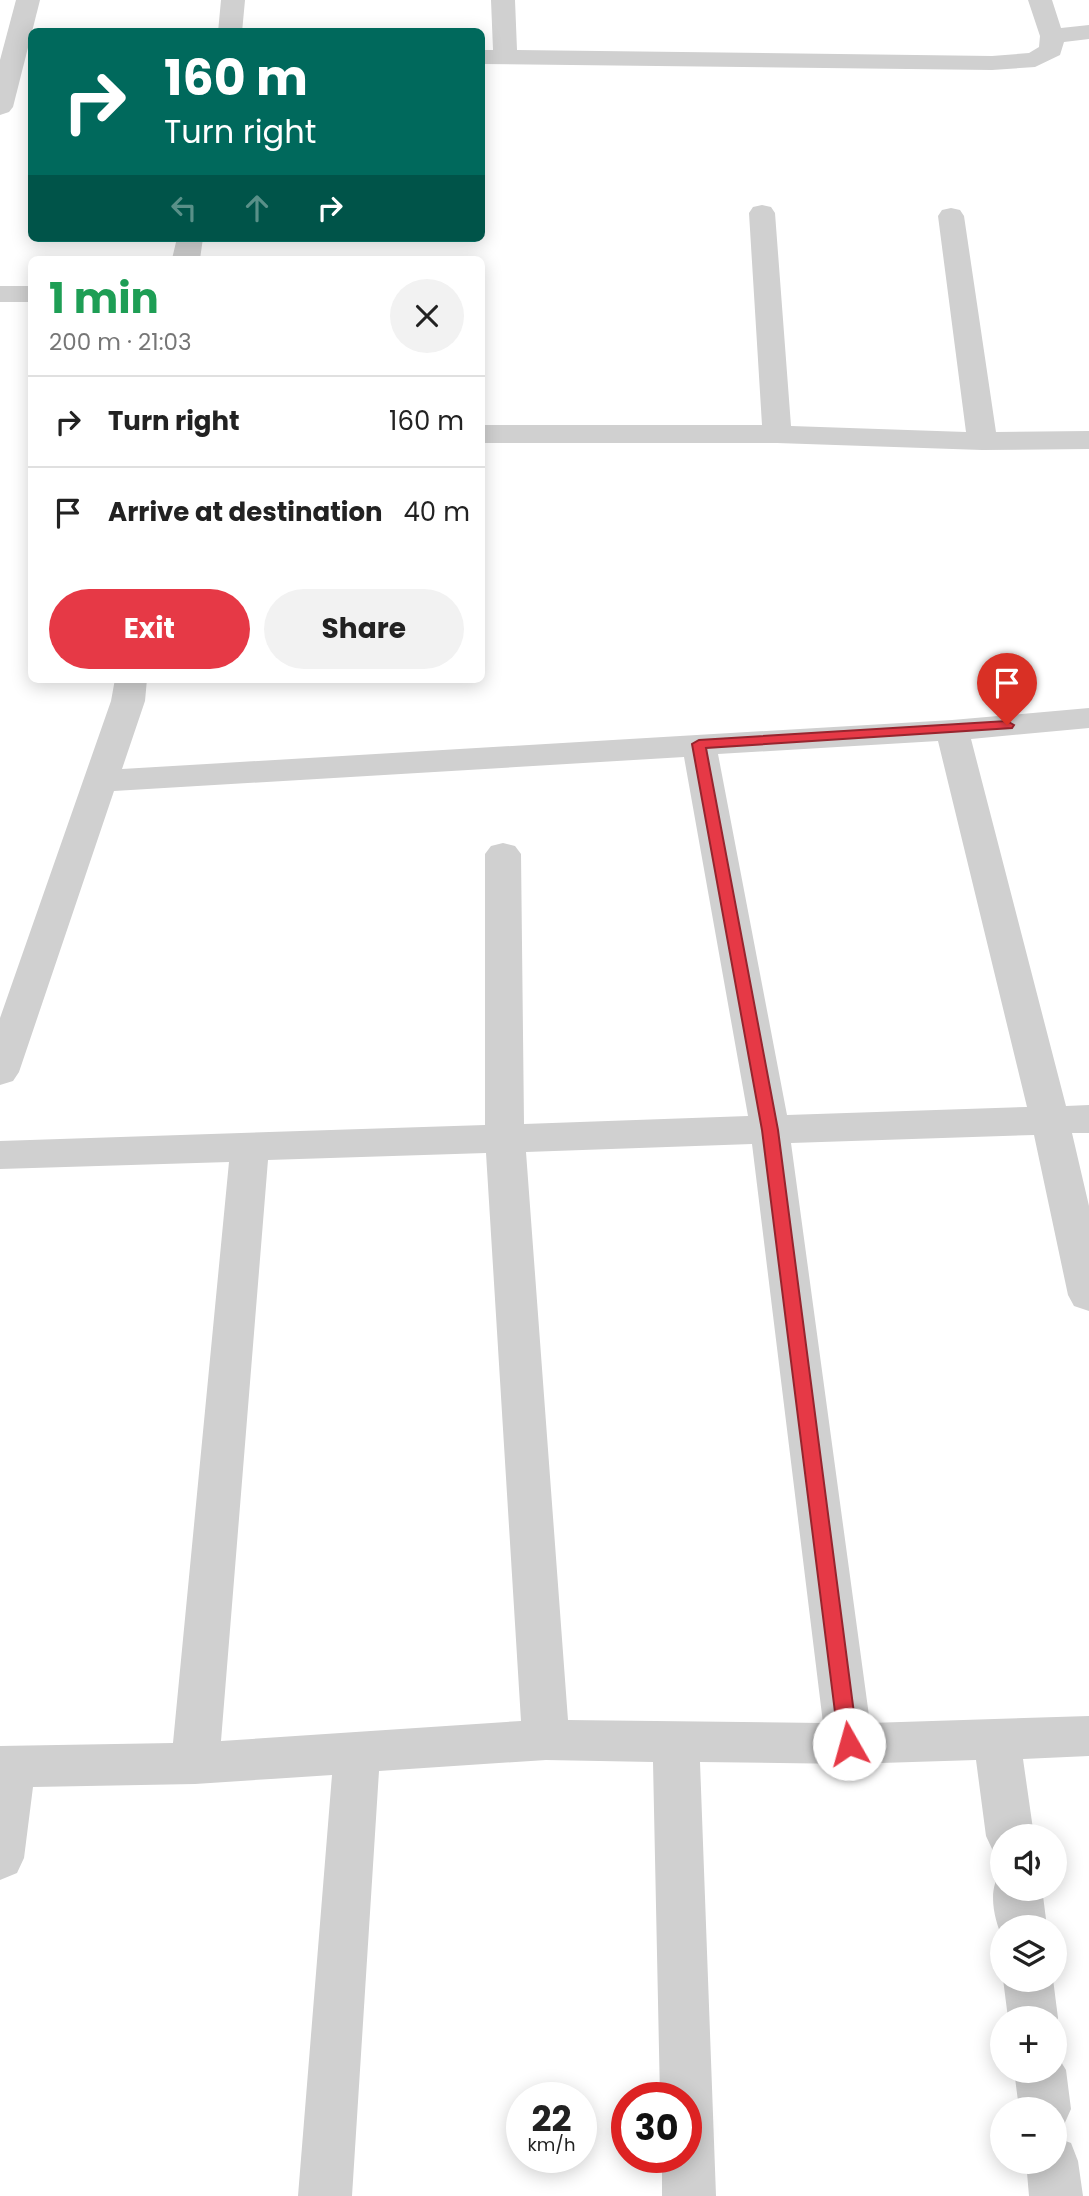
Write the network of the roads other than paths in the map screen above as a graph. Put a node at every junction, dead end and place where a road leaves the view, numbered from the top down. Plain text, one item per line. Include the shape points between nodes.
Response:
1 (28, 0) edge
2 (233, 0) edge
3 (503, 0) edge
4 (1040, 0) edge
5 (230, 28) edge
6 (1089, 32) edge
7 (1052, 36) junction
8 (493, 57) edge
9 (0, 107) edge
10 (762, 213) dead end
11 (951, 216) dead end
12 (0, 294) edge
13 (28, 294) edge
14 (485, 434) edge
15 (777, 435) junction
16 (1089, 440) edge
17 (982, 441) junction
18 (130, 683) edge
19 (1089, 718) edge
20 (952, 730) junction
21 (699, 744) junction
22 (100, 781) junction
23 (503, 854) dead end
24 (0, 1072) edge
25 (1089, 1119) edge
26 (1050, 1121) junction
27 (770, 1130) junction
28 (505, 1138) junction
29 (250, 1146) junction
30 (0, 1154) edge
31 (1089, 1295) edge
32 (1089, 1736) edge
33 (997, 1739) junction
34 (546, 1740) junction
35 (676, 1742) junction
36 (849, 1744) junction
37 (357, 1752) junction
38 (195, 1763) junction
39 (6, 1767) edge
40 (1008, 1824) edge
41 (0, 1858) edge
42 (1053, 2174) edge
43 (325, 2196) edge
44 (690, 2196) edge
45 (1056, 2196) edge

1 - 9 street
2 - 5 street
3 - 8 street
4 - 7 street
6 - 7 street
7 - 8 street via 1051,50 1035,60 992,63
10 - 15 street
11 - 17 street
12 - 13 street
14 - 15 street
15 - 17 street
16 - 17 street
18 - 22 street
19 - 20 street
20 - 21 street
20 - 26 street
21 - 22 street
21 - 27 street
22 - 24 street
23 - 28 street
25 - 26 street
26 - 27 street
26 - 31 street
27 - 28 street
27 - 36 street
28 - 29 street
28 - 34 street
29 - 30 street
29 - 38 street
32 - 33 street
33 - 36 street
33 - 40 street
34 - 35 street
34 - 37 street
35 - 36 street
35 - 44 street
37 - 38 street
37 - 43 street
38 - 39 street
39 - 41 street
42 - 45 street

